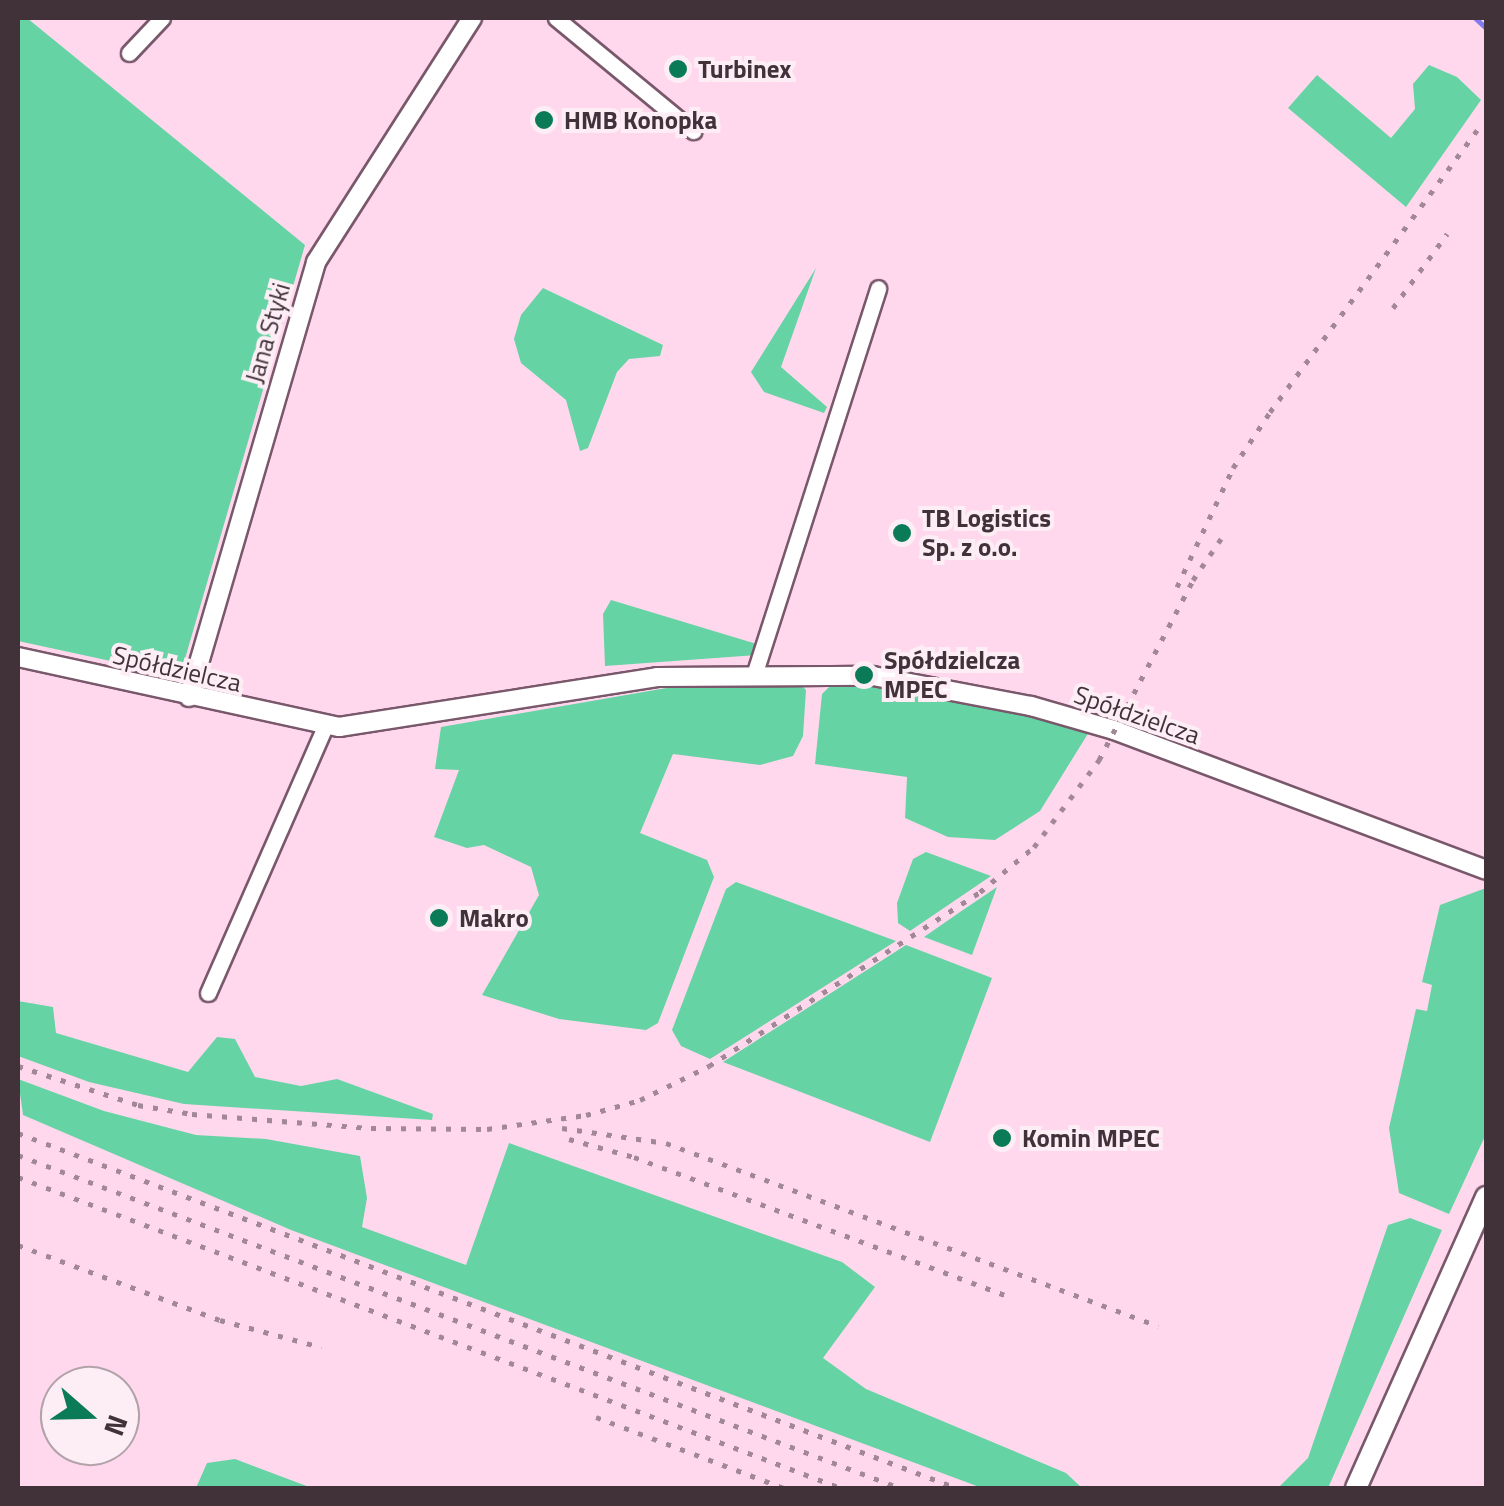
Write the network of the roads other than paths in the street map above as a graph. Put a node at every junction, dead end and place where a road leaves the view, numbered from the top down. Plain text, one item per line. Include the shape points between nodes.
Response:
1 (162, 18) edge
2 (472, 18) edge
3 (556, 18) edge
4 (129, 53) dead end
5 (693, 131) dead end
6 (878, 288) dead end
7 (18, 657) edge
8 (755, 672) junction
9 (189, 698) junction
10 (324, 726) junction
11 (1486, 870) edge
12 (208, 993) dead end
13 (1486, 1197) edge
14 (1356, 1488) edge

1 - 4 street
2 - 9 street, Jana Styki via 316,262
3 - 5 street
6 - 8 street
7 - 9 street, Spółdzielcza
8 - 10 street, Spółdzielcza via 657,677 461,712
8 - 11 street, Spółdzielcza via 872,676 1032,706
9 - 10 street, Spółdzielcza
10 - 12 street
13 - 14 main road

